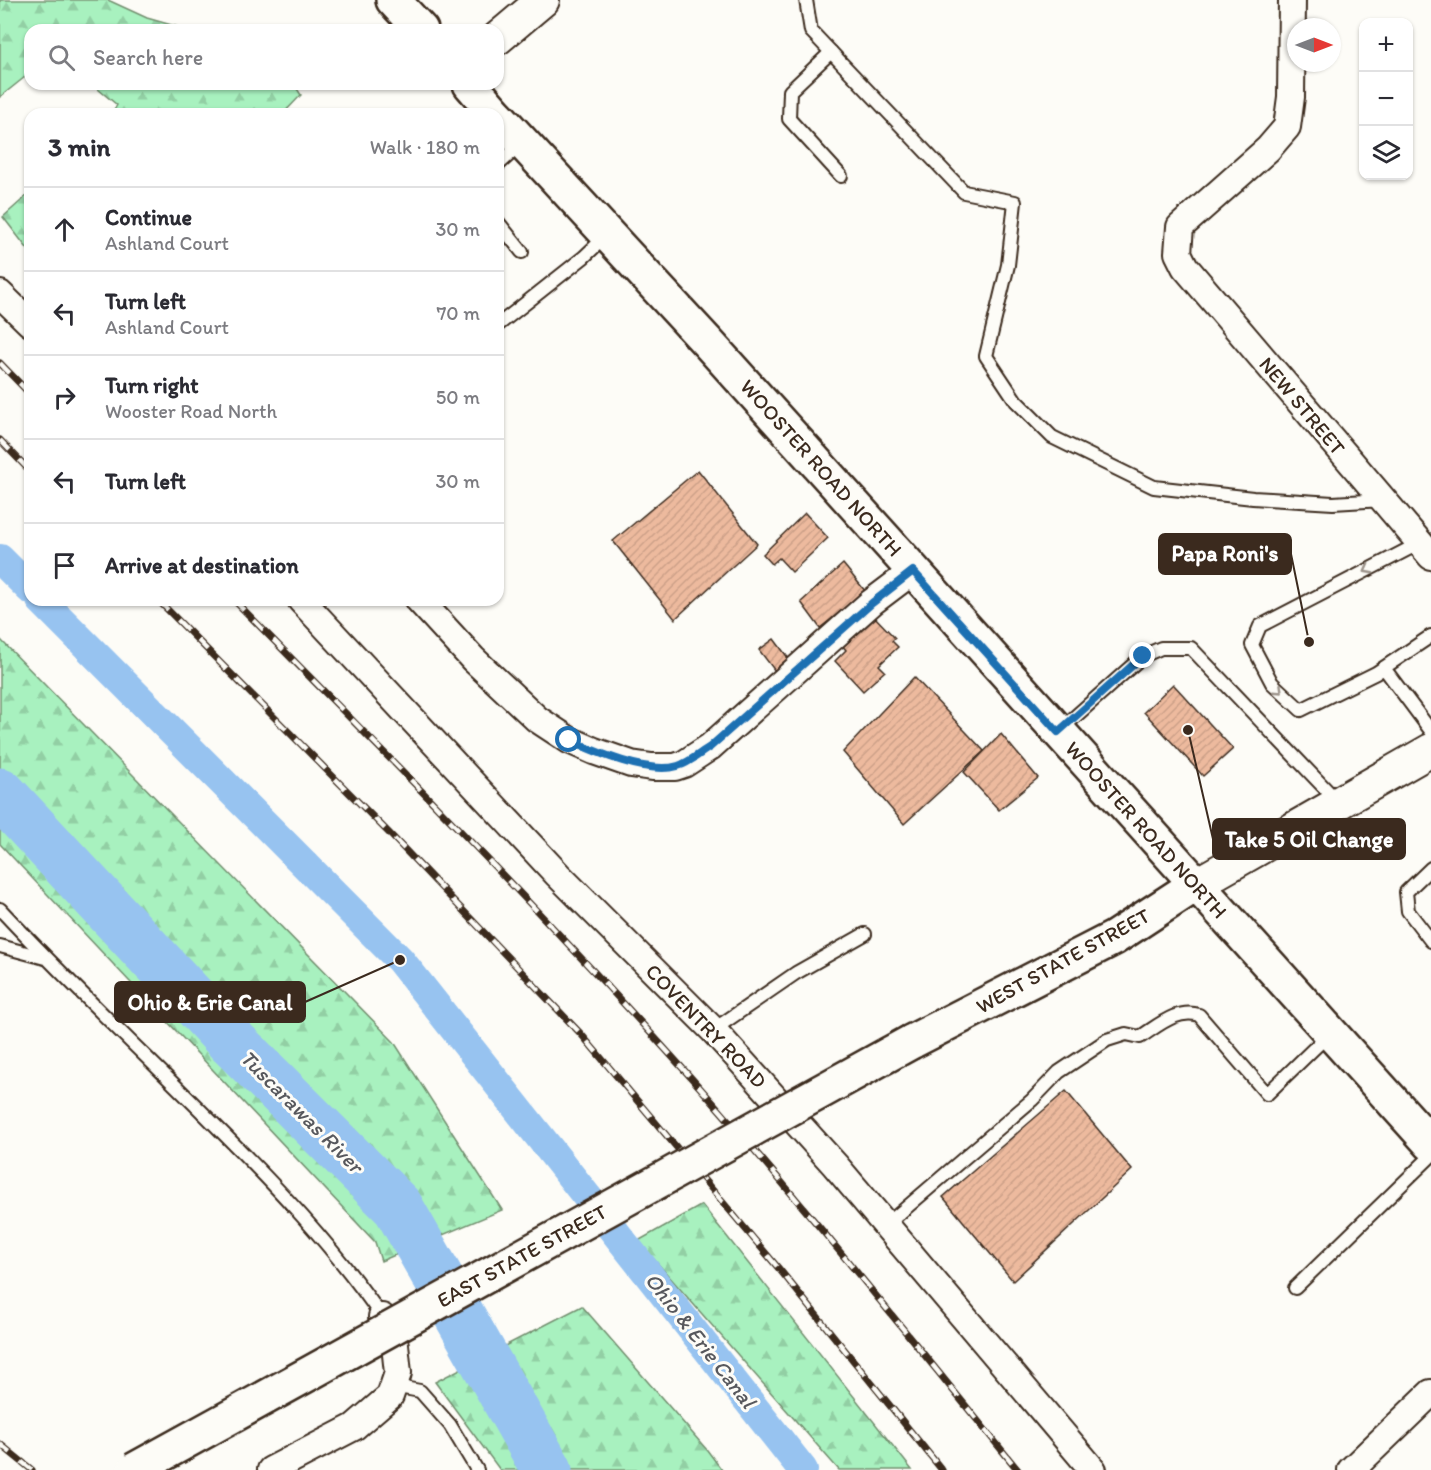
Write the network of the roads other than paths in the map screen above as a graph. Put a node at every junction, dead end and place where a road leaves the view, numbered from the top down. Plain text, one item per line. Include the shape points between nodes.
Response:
1 (393, 0) edge
2 (543, 0) edge
3 (806, 0) edge
4 (1292, 0) edge
5 (415, 24) edge
6 (504, 33) edge
7 (831, 52) junction
8 (475, 90) edge
9 (491, 108) edge
10 (504, 123) edge
11 (522, 144) junction
12 (504, 160) edge
13 (841, 176) dead end
14 (504, 230) edge
15 (607, 236) junction
16 (522, 252) dead end
17 (0, 294) edge
18 (24, 317) edge
19 (504, 320) edge
20 (1383, 500) junction
21 (1425, 549) edge
22 (913, 571) junction
23 (307, 606) edge
24 (424, 606) edge
25 (1431, 636) edge
26 (1384, 668) junction
27 (1431, 731) edge
28 (1058, 732) junction
29 (1431, 750) edge
30 (1339, 803) junction
31 (1431, 868) edge
32 (1195, 885) junction
33 (0, 909) edge
34 (865, 934) dead end
35 (1431, 941) edge
36 (0, 946) edge
37 (46, 958) junction
38 (713, 1030) junction
39 (1330, 1033) junction
40 (911, 1042) joint
41 (1431, 1144) edge
42 (1431, 1156) edge
43 (886, 1225) junction
44 (1295, 1288) dead end
45 (382, 1317) joint
46 (393, 1386) junction
47 (1431, 1393) edge
48 (134, 1470) edge
49 (271, 1470) edge
50 (477, 1470) edge
51 (1093, 1470) edge
52 (1351, 1470) edge

1 - 5 main road
2 - 6 street
3 - 7 lane via 811,31
4 - 20 street, NEW STREET via 1287,127 1268,149 1180,227 1178,253 1185,267
7 - 13 lane via 790,91 789,119
7 - 20 lane via 964,192 1015,202 1008,266 986,356 1016,401 1052,437 1154,487 1321,503
8 - 9 main road, WOOSTER ROAD NORTH
10 - 11 main road, WOOSTER ROAD NORTH
11 - 12 lane
11 - 15 main road, WOOSTER ROAD NORTH
14 - 16 lane
15 - 19 lane
15 - 22 main road, WOOSTER ROAD NORTH
17 - 18 street
20 - 21 street, NEW STREET
21 -> 26 lane via 1260,626 1252,645 1272,683 1301,710
22 - 24 street via 710,747 675,767 631,764 569,740 545,724 473,660
22 - 28 main road, WOOSTER ROAD NORTH
23 - 38 street, COVENTRY ROAD via 558,875
25 - 26 lane
26 - 27 lane
28 - 30 lane via 1143,656 1161,648 1191,648
28 - 32 main road, WOOSTER ROAD NORTH
29 - 30 street, WEST STATE STREET
30 - 32 street, WEST STATE STREET
31 - 35 lane via 1406,892 1407,911
32 - 39 main road, WOOSTER ROAD NORTH
32 - 40 main road, WEST STATE STREET via 1114,938
33 - 37 lane
34 - 38 lane via 795,973
36 - 37 lane
37 - 45 lane via 262,1172 333,1249
38 - 43 street, COVENTRY ROAD
39 - 41 main road, WOOSTER ROAD NORTH
39 - 43 lane via 1267,1094 1199,1015 1179,1014 1140,1037 1126,1034 1107,1040 1059,1072 1032,1100
40 - 48 main road, EAST STATE STREET, bridge
42 - 44 lane
43 - 51 street, COVENTRY ROAD
45 - 46 street via 395,1345 398,1373
46 - 49 street via 390,1396 354,1427
46 - 50 lane via 420,1391 450,1425
47 - 52 street

